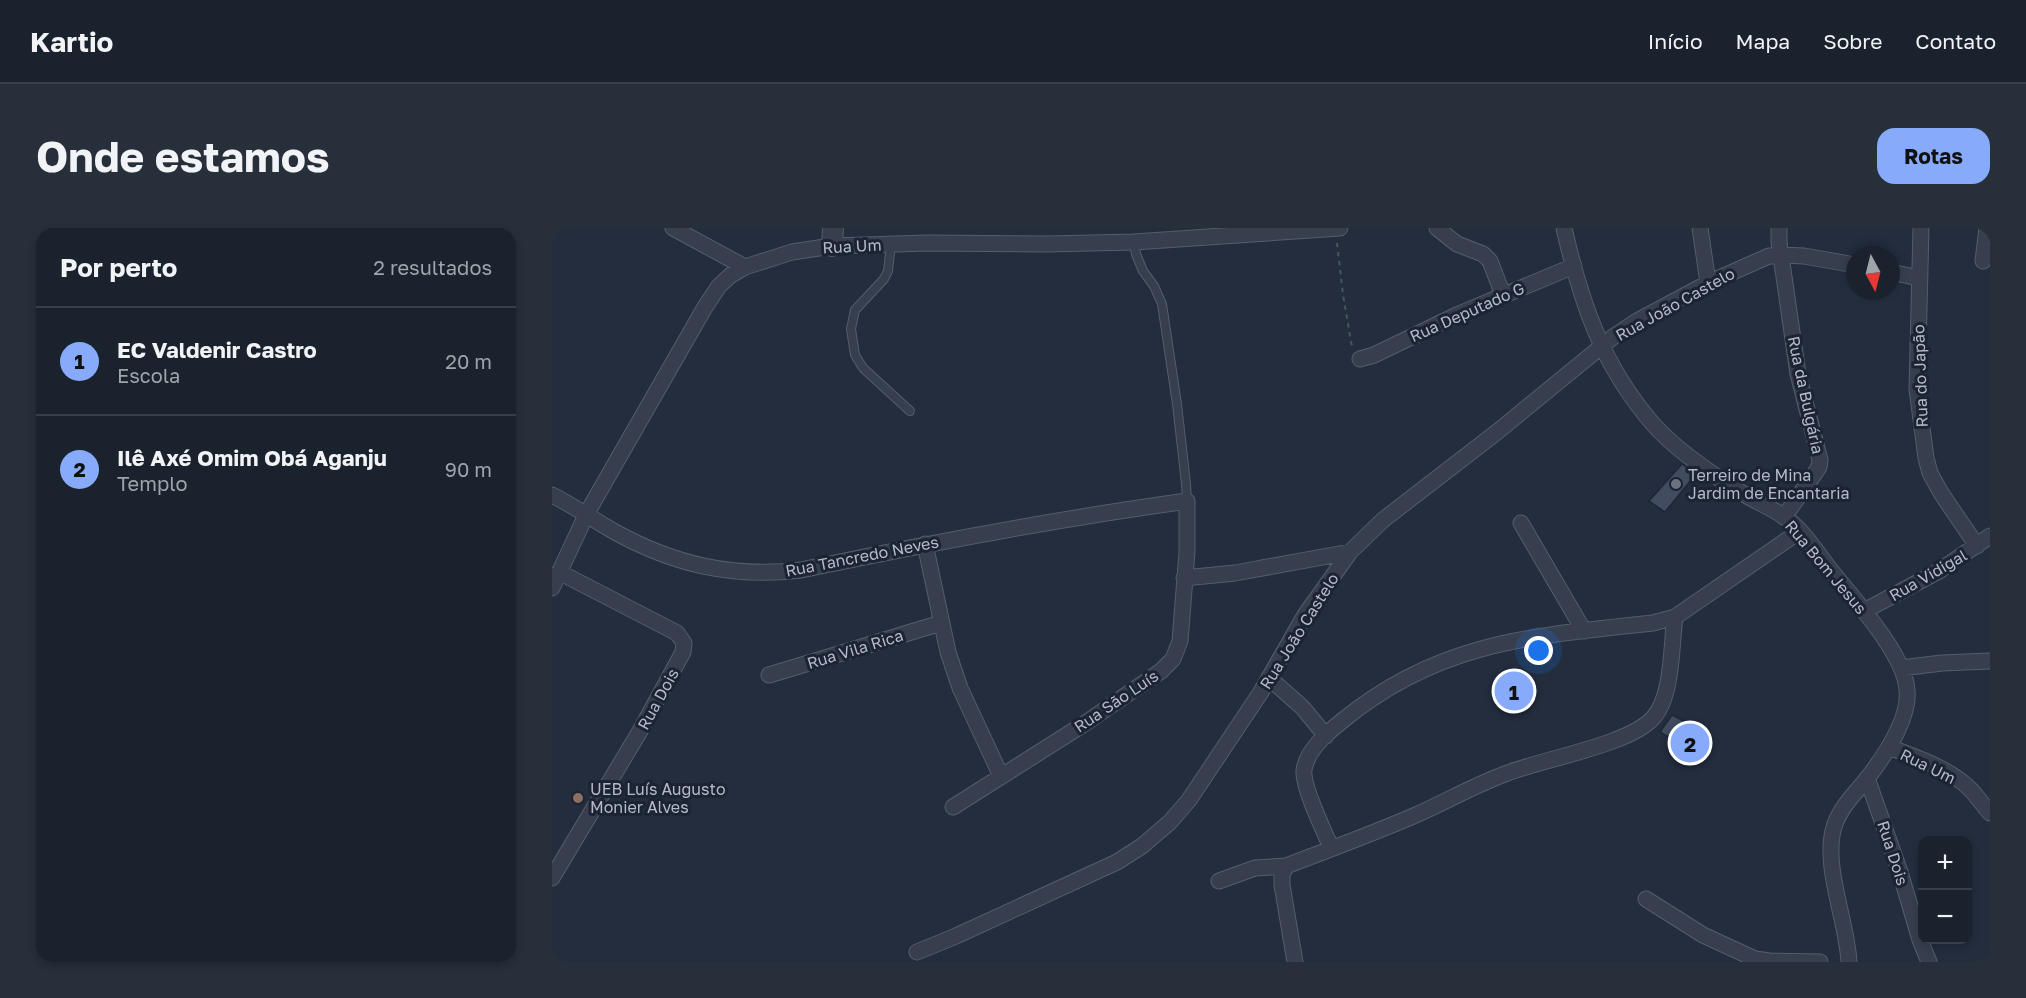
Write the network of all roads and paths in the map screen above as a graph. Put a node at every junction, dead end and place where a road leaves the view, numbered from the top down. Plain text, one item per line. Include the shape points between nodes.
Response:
1 (674, 228) edge
2 (1335, 228) edge
3 (1340, 228) edge
4 (1437, 228) edge
5 (1564, 228) edge
6 (1700, 228) edge
7 (1779, 228) edge
8 (1921, 228) edge
9 (1987, 228) edge
10 (1180, 234) edge
11 (833, 237) edge
12 (1134, 242) junction
13 (891, 244) junction
14 (1781, 255) junction
15 (1983, 261) dead end
16 (1846, 263) edge
17 (1574, 266) junction
18 (745, 267) junction
19 (1900, 274) edge
20 (1919, 278) junction
21 (1708, 284) junction
22 (1503, 295) junction
23 (1601, 347) junction
24 (1360, 359) joint
25 (910, 411) dead end
26 (552, 495) edge
27 (1186, 501) junction
28 (587, 513) junction
29 (1784, 517) junction
30 (1521, 523) dead end
31 (1800, 531) junction
32 (1990, 536) edge
33 (926, 544) junction
34 (1977, 546) junction
35 (1350, 552) junction
36 (559, 572) junction
37 (1184, 578) junction
38 (552, 588) edge
39 (1864, 611) junction
40 (1675, 617) junction
41 (941, 623) junction
42 (1584, 631) junction
43 (1990, 661) edge
44 (1901, 668) junction
45 (769, 675) dead end
46 (1269, 678) junction
47 (1326, 735) junction
48 (1889, 747) junction
49 (1001, 776) junction
50 (1867, 778) junction
51 (953, 807) dead end
52 (1990, 813) edge
53 (1331, 847) junction
54 (1286, 866) junction
55 (552, 878) edge
56 (1220, 881) dead end
57 (1646, 899) dead end
58 (916, 952) dead end
59 (1295, 962) edge
60 (1820, 962) edge
61 (1849, 962) edge
62 (1929, 962) edge

1 - 18 street
2 - 3 street, Rua Um
2 - 10 street, Rua Um
2 - 24 path via 1350,339
4 - 22 street via 1457,244 1483,254 1490,261
5 - 17 street, Rua Bom Jesus
6 - 21 street
7 - 14 street, Rua da Bulgária
8 - 20 street, Rua do Japão
9 - 15 street
10 - 12 street, Rua Um
11 - 13 street, Rua Um
11 - 18 street, Rua Um
12 - 13 street, Rua Um
12 - 27 lane via 1143,271 1162,304
13 - 25 lane via 888,271 855,310 850,329 855,355 863,368
14 - 16 street, Rua João Castelo
14 - 21 street, Rua João Castelo via 1755,262
14 - 29 street, Rua da Bulgária via 1798,374 1820,460
17 - 22 street, Rua Deputado G
17 - 23 street, Rua Bom Jesus
18 - 28 street, Rua Um via 719,286 705,307
19 - 20 street
20 - 34 street, Rua do Japão via 1917,389 1926,458 1941,493
21 - 23 street, Rua João Castelo via 1637,321
22 - 24 street, Rua Deputado G
23 - 29 street, Rua Bom Jesus via 1621,384 1655,426 1713,474
23 - 35 street, Rua João Castelo via 1383,520
26 - 28 street, Rua Tancredo Neves
27 - 33 street, Rua Tancredo Neves
27 - 37 street, Rua São Luís
28 - 33 street, Rua Tancredo Neves via 665,556 743,572 801,570
28 - 36 street, Rua Um
29 - 31 street, Rua Bom Jesus
30 - 42 street
31 - 39 street, Rua Bom Jesus
31 - 40 street
32 - 34 street, Rua Vidigal
33 - 41 street
34 - 39 street, Rua Vidigal
35 - 37 street
35 - 46 street, Rua João Castelo via 1305,615
36 - 38 street, Rua Um
36 - 55 street, Rua Dois via 678,633 684,643 683,652 640,731
37 - 49 street, Rua São Luís via 1180,641 1168,666
39 - 44 street, Rua Bom Jesus
40 - 42 street
40 - 53 street via 1665,696 1648,723 1601,745 1502,775 1388,827
41 - 45 street, Rua Vila Rica
41 - 49 street via 960,688
42 - 47 street via 1518,639 1457,655 1382,691
43 - 44 street
44 - 48 street, Rua Bom Jesus via 1908,692
46 - 47 street
46 - 58 street, Rua João Castelo via 1189,800 1142,846 1090,875
47 - 53 street via 1309,756 1304,773
48 - 50 street, Rua Bom Jesus
48 - 52 street, Rua Um via 1955,777
49 - 51 street, Rua São Luís
50 - 61 street, Rua Bom Jesus via 1834,824 1830,856
50 - 62 street, Rua Dois
53 - 54 street
54 - 56 street via 1264,866
54 - 59 street via 1282,885
57 - 60 street via 1703,935 1755,959

